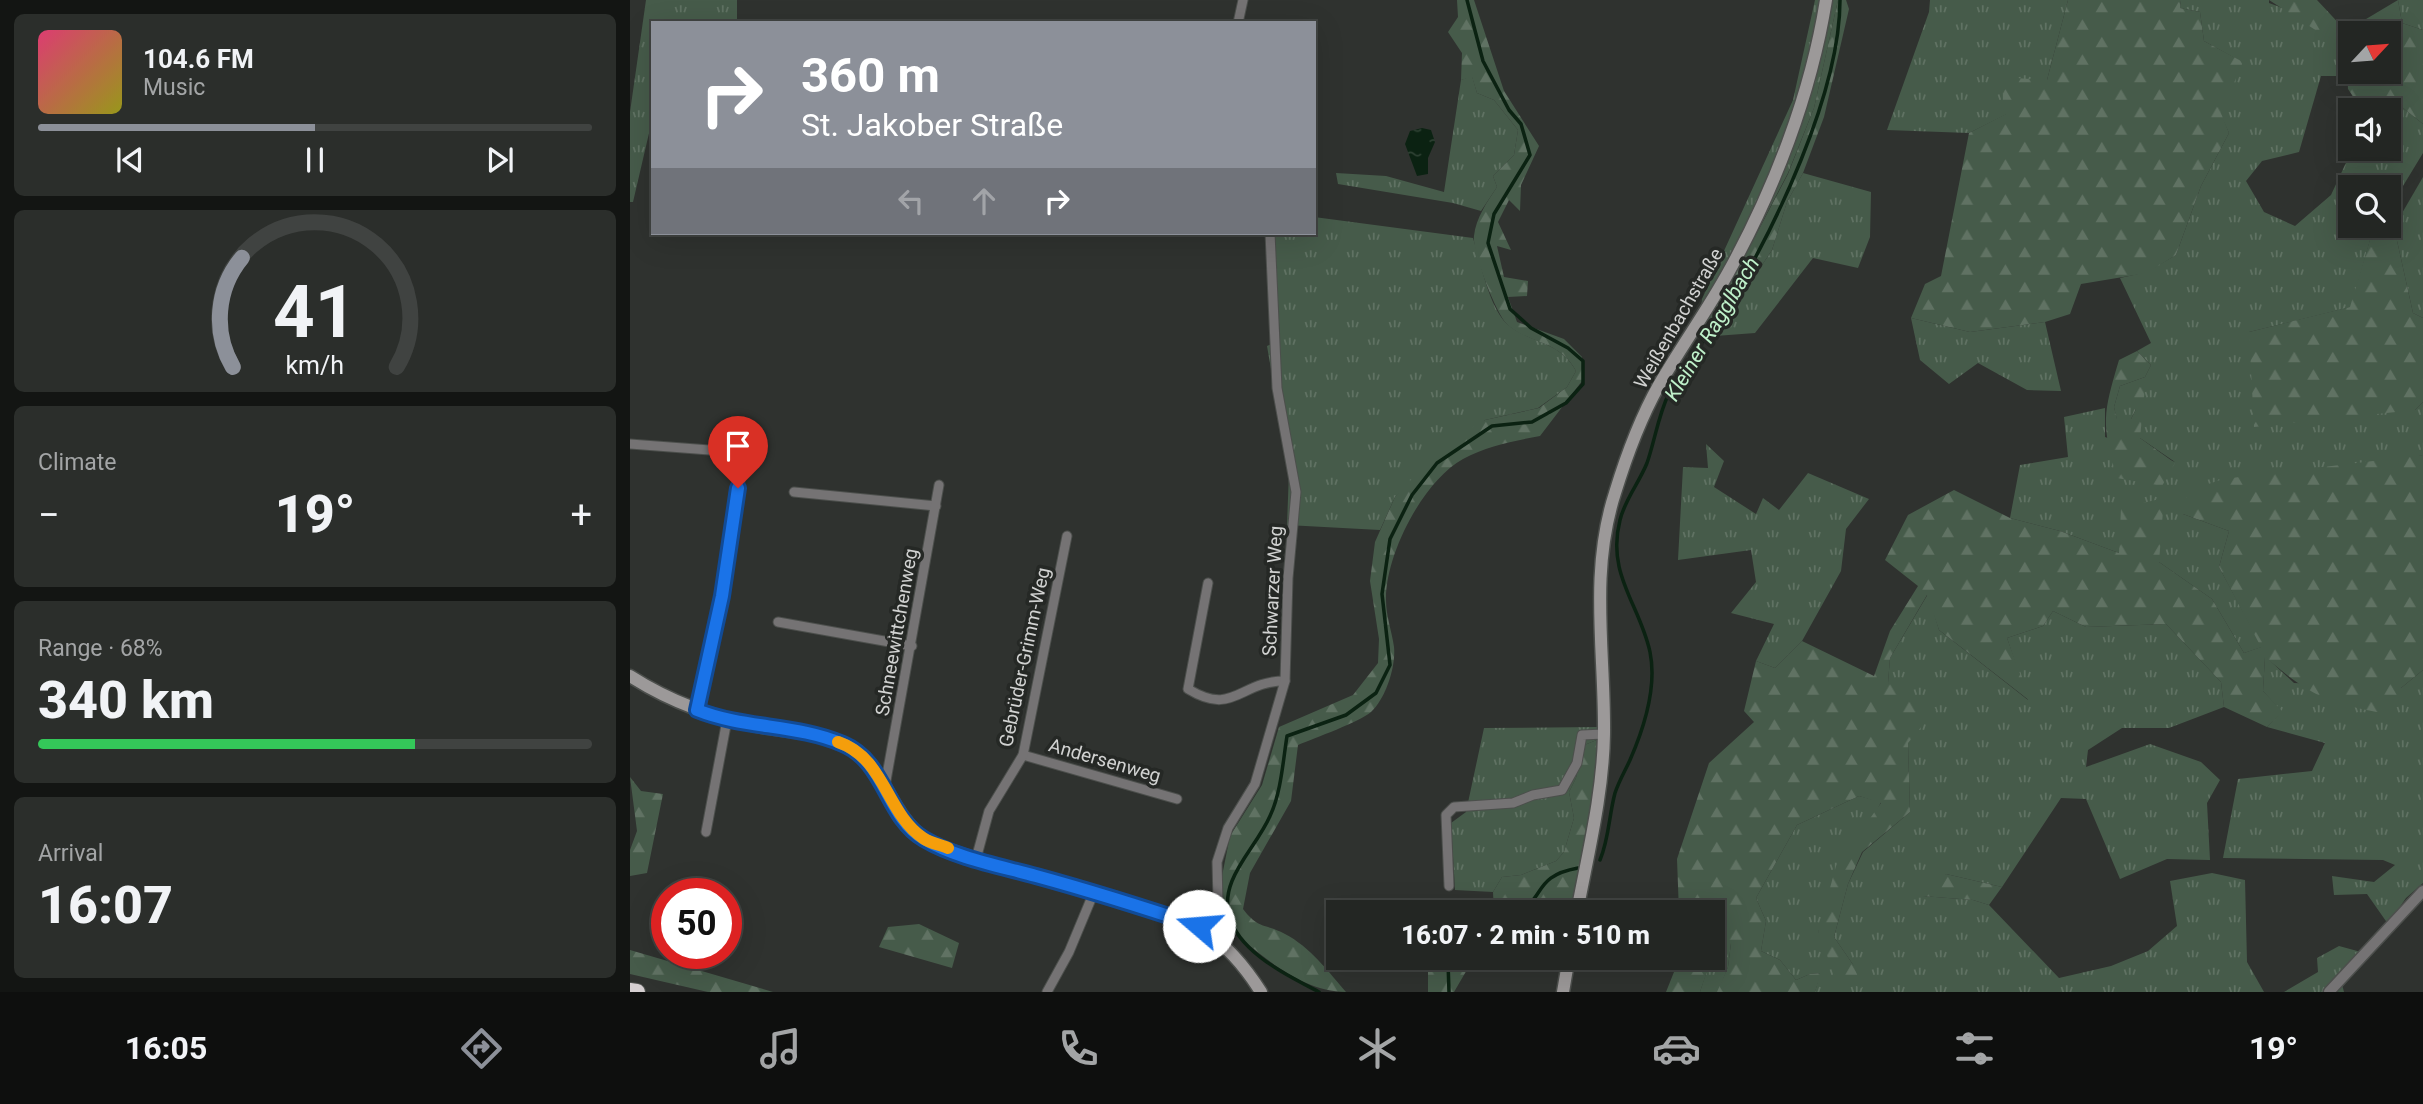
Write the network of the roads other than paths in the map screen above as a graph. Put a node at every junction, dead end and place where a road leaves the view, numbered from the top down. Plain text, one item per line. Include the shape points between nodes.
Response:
1 (1243, 0) edge
2 (1826, 0) edge
3 (1238, 21) edge
4 (1270, 235) edge
5 (630, 444) edge
6 (940, 485) dead end
7 (794, 492) dead end
8 (936, 506) junction
9 (1066, 536) dead end
10 (1208, 583) dead end
11 (778, 622) dead end
12 (912, 646) junction
13 (630, 676) edge
14 (1285, 681) junction
15 (697, 710) junction
16 (727, 720) junction
17 (1604, 734) junction
18 (1023, 755) junction
19 (885, 786) junction
20 (1177, 799) dead end
21 (706, 832) dead end
22 (976, 859) junction
23 (1449, 886) dead end
24 (2423, 891) edge
25 (1094, 892) junction
26 (1579, 900) edge
27 (1219, 940) junction
28 (1567, 970) edge
29 (630, 991) edge
30 (637, 992) edge
31 (1046, 992) edge
32 (1261, 992) edge
33 (1563, 992) edge
34 (2329, 992) edge

1 - 3 street
2 - 17 main road, Weißenbachstraße via 1819,45 1759,212 1728,273 1657,389 1614,494 1598,579
4 - 14 street, Schwarzer Weg via 1277,388 1296,492
5 - 15 street via 736,452 743,461 722,596
6 - 8 street, Schneewittchenweg
7 - 8 street
8 - 12 street, Schneewittchenweg
9 - 18 street, Gebrüder-Grimm-Weg
10 - 14 street via 1188,689 1205,699 1223,701 1267,681
11 - 12 street
12 - 19 street, Schneewittchenweg
13 - 15 main road via 662,697
14 - 27 street, Schwarzer Weg via 1255,784 1228,828 1217,862
15 - 16 main road
16 - 19 main road via 844,744 861,754
16 - 21 street
17 - 23 street via 1581,735 1577,763 1563,790 1533,794 1513,803 1454,807 1446,815
17 - 26 main road, Weißenbachstraße via 1600,790
18 - 20 street, Andersenweg
18 - 22 street, Gebrüder-Grimm-Weg via 989,811
19 - 22 main road via 901,816 923,839
22 - 25 main road
24 - 34 street
25 - 27 main road via 1199,926
25 - 31 street
27 - 32 main road via 1243,964
28 - 33 main road
29 - 30 highway

